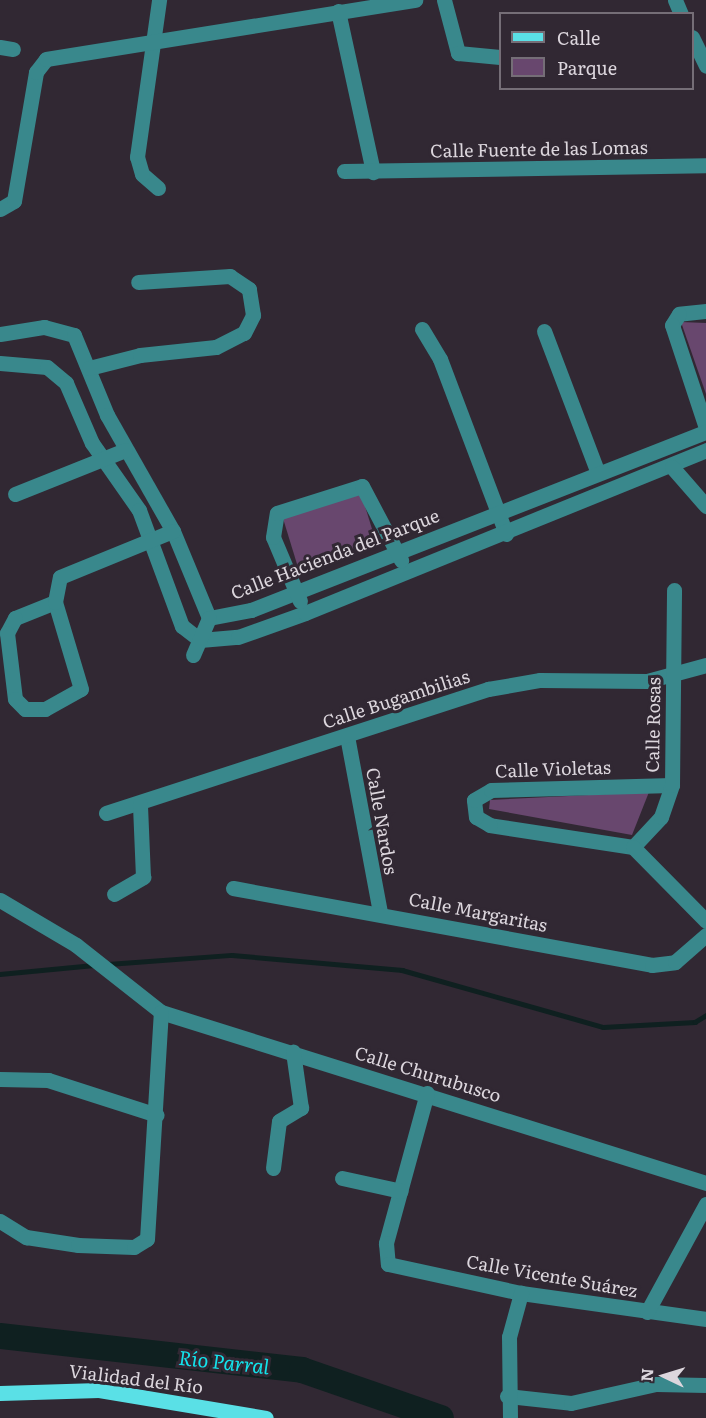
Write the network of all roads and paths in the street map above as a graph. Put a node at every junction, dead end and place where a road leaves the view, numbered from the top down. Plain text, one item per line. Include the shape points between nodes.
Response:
1 (159, 0) edge
2 (415, 0) edge
3 (444, 0) edge
4 (338, 10) junction
5 (694, 39) edge
6 (154, 43) junction
7 (499, 57) edge
8 (702, 59) edge
9 (706, 165) edge
10 (344, 171) dead end
11 (374, 172) junction
12 (158, 188) dead end
13 (0, 209) edge
14 (138, 282) dead end
15 (706, 310) edge
16 (423, 329) dead end
17 (544, 331) dead end
18 (0, 334) edge
19 (0, 363) edge
20 (89, 368) junction
21 (706, 430) edge
22 (125, 450) junction
23 (706, 450) edge
24 (104, 461) junction
25 (672, 467) junction
26 (598, 473) junction
27 (15, 494) dead end
28 (706, 506) edge
29 (497, 512) junction
30 (173, 531) junction
31 (506, 534) junction
32 (151, 540) junction
33 (398, 551) junction
34 (406, 572) junction
35 (674, 590) dead end
36 (296, 591) junction
37 (55, 602) junction
38 (305, 613) junction
39 (209, 618) junction
40 (197, 647) junction
41 (706, 665) edge
42 (673, 678) junction
43 (347, 736) junction
44 (672, 785) junction
45 (140, 804) junction
46 (105, 813) dead end
47 (633, 847) junction
48 (233, 888) dead end
49 (114, 894) dead end
50 (0, 900) edge
51 (380, 913) junction
52 (706, 921) edge
53 (706, 935) edge
54 (161, 1012) junction
55 (293, 1052) junction
56 (0, 1079) edge
57 (427, 1093) junction
58 (157, 1115) junction
59 (273, 1168) dead end
60 (342, 1178) dead end
61 (706, 1183) edge
62 (401, 1191) junction
63 (706, 1204) edge
64 (0, 1221) edge
65 (520, 1293) junction
66 (647, 1312) junction
67 (706, 1319) edge
68 (706, 1384) edge
69 (0, 1393) edge
70 (507, 1396) junction
71 (266, 1418) edge
72 (510, 1418) edge

1 - 6 street
2 - 4 street
3 - 7 street via 458,52
4 - 6 street
4 - 11 street
5 - 8 street
6 - 12 street via 137,157 142,174
6 - 13 street via 56,56 40,65 14,201
9 - 11 street, Calle Fuente de las Lomas
10 - 11 street, Calle Fuente de las Lomas
14 - 20 street via 230,276 249,289 253,315 244,333 216,347 140,355
15 - 21 street via 674,319 677,352
16 - 29 street via 440,359
17 - 26 street
18 - 20 street via 44,327 69,331
19 - 24 street via 58,373
20 - 22 street
21 - 26 street, Calle Hacienda del Parque
22 - 24 street
22 - 30 street
23 - 25 street
24 - 27 street
24 - 32 street via 139,510
25 - 28 street
25 - 31 street
26 - 29 street, Calle Hacienda del Parque
29 - 31 street
29 - 33 street, Calle Hacienda del Parque
30 - 32 street
30 - 39 street
31 - 34 street
32 - 37 street via 65,572 56,585
32 - 40 street via 182,626
33 - 34 street
33 - 36 street, Calle Hacienda del Parque
33 - 36 street via 362,486 277,513 272,528
34 - 38 street
35 - 42 street, Calle Rosas
36 - 38 street
36 - 39 street, Calle Hacienda del Parque via 235,615
37 - 37 street via 81,689 45,709 25,709 15,699 7,633 15,618
38 - 40 street via 238,638
39 - 40 street
41 - 42 street, Calle Bugambilias
42 - 43 street, Calle Bugambilias via 519,682
42 - 44 street, Calle Rosas
43 - 45 street, Calle Bugambilias
43 - 51 street, Calle Nardos
44 - 47 street, Calle Rosas via 661,817
44 - 47 street, Calle Violetas via 491,790 474,800 476,817 490,825
45 - 46 street, Calle Bugambilias
45 - 49 street via 143,877
47 - 52 street
48 - 51 street, Calle Margaritas
50 - 54 street, Calle Churubusco via 76,945
51 - 53 street, Calle Margaritas via 651,965 675,962
54 - 55 street, Calle Churubusco
54 - 58 street
55 - 57 street, Calle Churubusco
55 - 59 street via 301,1108 279,1121
56 - 58 street via 48,1080
57 - 61 street, Calle Churubusco
57 - 62 street
58 - 64 street via 151,1230 141,1245 116,1248 26,1237
60 - 62 street
62 - 65 street, Calle Vicente Suárez via 385,1250 393,1267
63 - 66 street
65 - 66 street, Calle Vicente Suárez
65 - 70 street via 509,1337
66 - 67 street, Calle Vicente Suárez
68 - 70 street via 656,1384 571,1404
69 - 71 main road, Vialidad del Río via 99,1390
70 - 72 street

